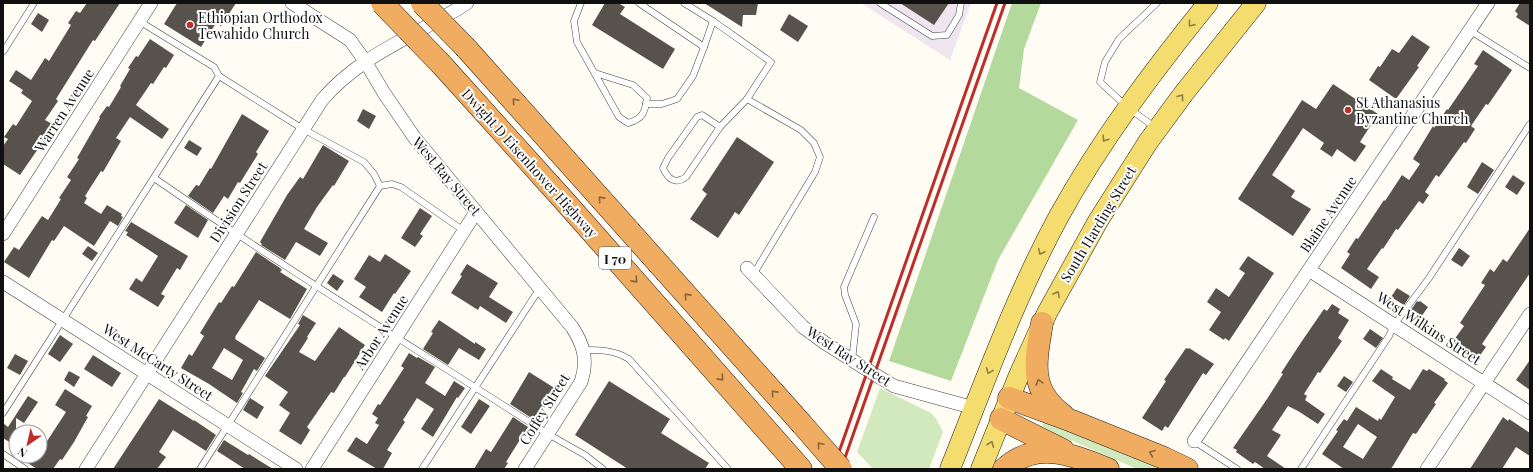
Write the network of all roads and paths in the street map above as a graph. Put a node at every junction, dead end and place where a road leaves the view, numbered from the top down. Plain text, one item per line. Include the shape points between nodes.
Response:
1 (34, 3) edge
2 (151, 3) edge
3 (292, 3) edge
4 (382, 3) edge
5 (422, 3) edge
6 (467, 3) edge
7 (581, 3) edge
8 (639, 3) edge
9 (684, 3) edge
10 (880, 3) edge
11 (960, 3) edge
12 (1157, 3) edge
13 (1208, 3) edge
14 (1256, 3) edge
15 (1488, 3) edge
16 (139, 21) junction
17 (713, 21) junction
18 (1469, 30) junction
19 (704, 47) junction
20 (3, 52) edge
21 (365, 61) junction
22 (1530, 68) edge
23 (595, 73) junction
24 (219, 76) junction
25 (747, 99) junction
26 (646, 104) junction
27 (1127, 107) junction
28 (1530, 124) edge
29 (720, 127) junction
30 (304, 129) junction
31 (1158, 129) junction
32 (154, 178) junction
33 (380, 186) junction
34 (476, 212) junction
35 (874, 217) dead end
36 (464, 231) junction
37 (3, 234) edge
38 (236, 234) junction
39 (1309, 270) junction
40 (750, 272) joint
41 (3, 282) edge
42 (316, 287) junction
43 (540, 288) junction
44 (1530, 314) edge
45 (63, 320) junction
46 (1042, 323) junction
47 (1394, 325) junction
48 (396, 337) junction
49 (584, 357) junction
50 (852, 361) junction
51 (147, 374) junction
52 (1484, 382) junction
53 (475, 387) junction
54 (1009, 398) junction
55 (974, 408) junction
56 (3, 413) edge
57 (1530, 413) edge
58 (1001, 419) junction
59 (1072, 421) junction
60 (228, 425) junction
61 (548, 434) junction
62 (1194, 441) joint
63 (3, 454) edge
64 (1074, 456) junction
65 (797, 464) edge
66 (25, 469) edge
67 (86, 469) edge
68 (200, 469) edge
69 (296, 469) edge
70 (312, 469) edge
71 (422, 469) edge
72 (525, 469) edge
73 (603, 469) edge
74 (728, 469) edge
75 (841, 469) edge
76 (950, 469) edge
77 (981, 469) edge
78 (1004, 469) edge
79 (1108, 469) edge
80 (1188, 469) edge
81 (1237, 469) edge
82 (1301, 469) edge
83 (1427, 469) edge

1 - 20 lane
2 - 16 street, Warren Avenue
3 - 21 street, West Ray Street via 350,40
4 -> 65 highway, Dwight D Eisenhower Highway / I 70, bridge via 441,64 568,205
75 -> 5 highway, Dwight D Eisenhower Highway / I 70, bridge via 466,48
6 - 21 street, Division Street
7 - 23 lane via 574,21 578,42
8 - 19 lane
9 - 17 lane
10 - 11 lane via 932,36 947,35 959,15
12 - 27 lane via 1119,39 1104,62 1100,82
13 -> 27 main road
31 -> 14 main road, South Harding Street
15 - 18 street, Blaine Avenue
16 - 24 lane via 214,67
16 - 37 street, Warren Avenue
17 - 19 lane
17 - 25 lane via 771,62
18 - 22 lane
18 - 39 street, Blaine Avenue
19 - 26 lane via 693,76 677,98 662,104
21 - 30 street, Division Street via 333,88
21 - 34 street, West Ray Street via 407,127
23 - 26 lane via 633,85 648,98
23 - 26 lane via 619,116 628,123 636,121 645,112
24 - 30 lane
24 - 32 lane
25 - 29 lane
25 - 40 lane via 801,130 814,143 820,157 814,172
27 - 31 lane
27 -> 55 main road via 1096,152 1045,243 1007,323
28 - 47 lane via 1429,278
29 - 29 lane via 686,177 676,181 667,176 663,168 668,158 697,117 702,115
30 - 33 lane via 364,162
30 - 38 street, Division Street
46 -> 31 main road, South Harding Street via 1098,221
32 - 38 lane
32 - 45 lane
33 - 36 lane via 392,184 401,187
33 - 42 lane
34 - 36 street, Arbor Avenue
34 - 43 street, West Ray Street
35 - 50 lane via 844,287 856,324
36 - 48 street, Arbor Avenue
38 - 42 lane
38 - 51 street, Division Street
39 - 47 street, West Wilkins Street
39 - 62 street, Blaine Avenue
40 - 50 street, West Ray Street via 804,327
41 - 45 street, West McCarty Street
42 - 48 lane
42 - 60 lane
43 - 49 street, West Ray Street via 572,326
43 - 53 lane
44 - 52 street
45 - 51 street, West McCarty Street
45 - 56 lane
46 - 54 main road, South Harding Street
59 -> 46 highway via 1054,408 1039,386 1036,364
47 - 52 street, West Wilkins Street
47 - 82 lane
48 - 53 lane
48 - 70 street, Arbor Avenue
49 - 61 street, Coffey Street via 580,382
49 - 74 lane via 603,350 629,360
50 - 55 street, West Ray Street via 894,386
51 - 60 street, West McCarty Street
51 - 67 street, Division Street
52 - 57 street, West Wilkins Street
52 - 83 street
53 - 61 lane
53 - 71 lane
54 - 55 main road
54 - 58 main road, South Harding Street
54 - 59 highway
55 - 58 main road, West Ray Street
55 - 76 main road
58 - 64 highway
77 -> 58 main road, South Harding Street
80 -> 59 highway
60 - 68 lane
60 - 69 street, West McCarty Street
61 - 72 street, Coffey Street
61 - 73 lane via 585,455
62 - 81 lane
63 - 66 lane
64 - 78 highway via 1038,452 1021,457
64 - 79 highway

